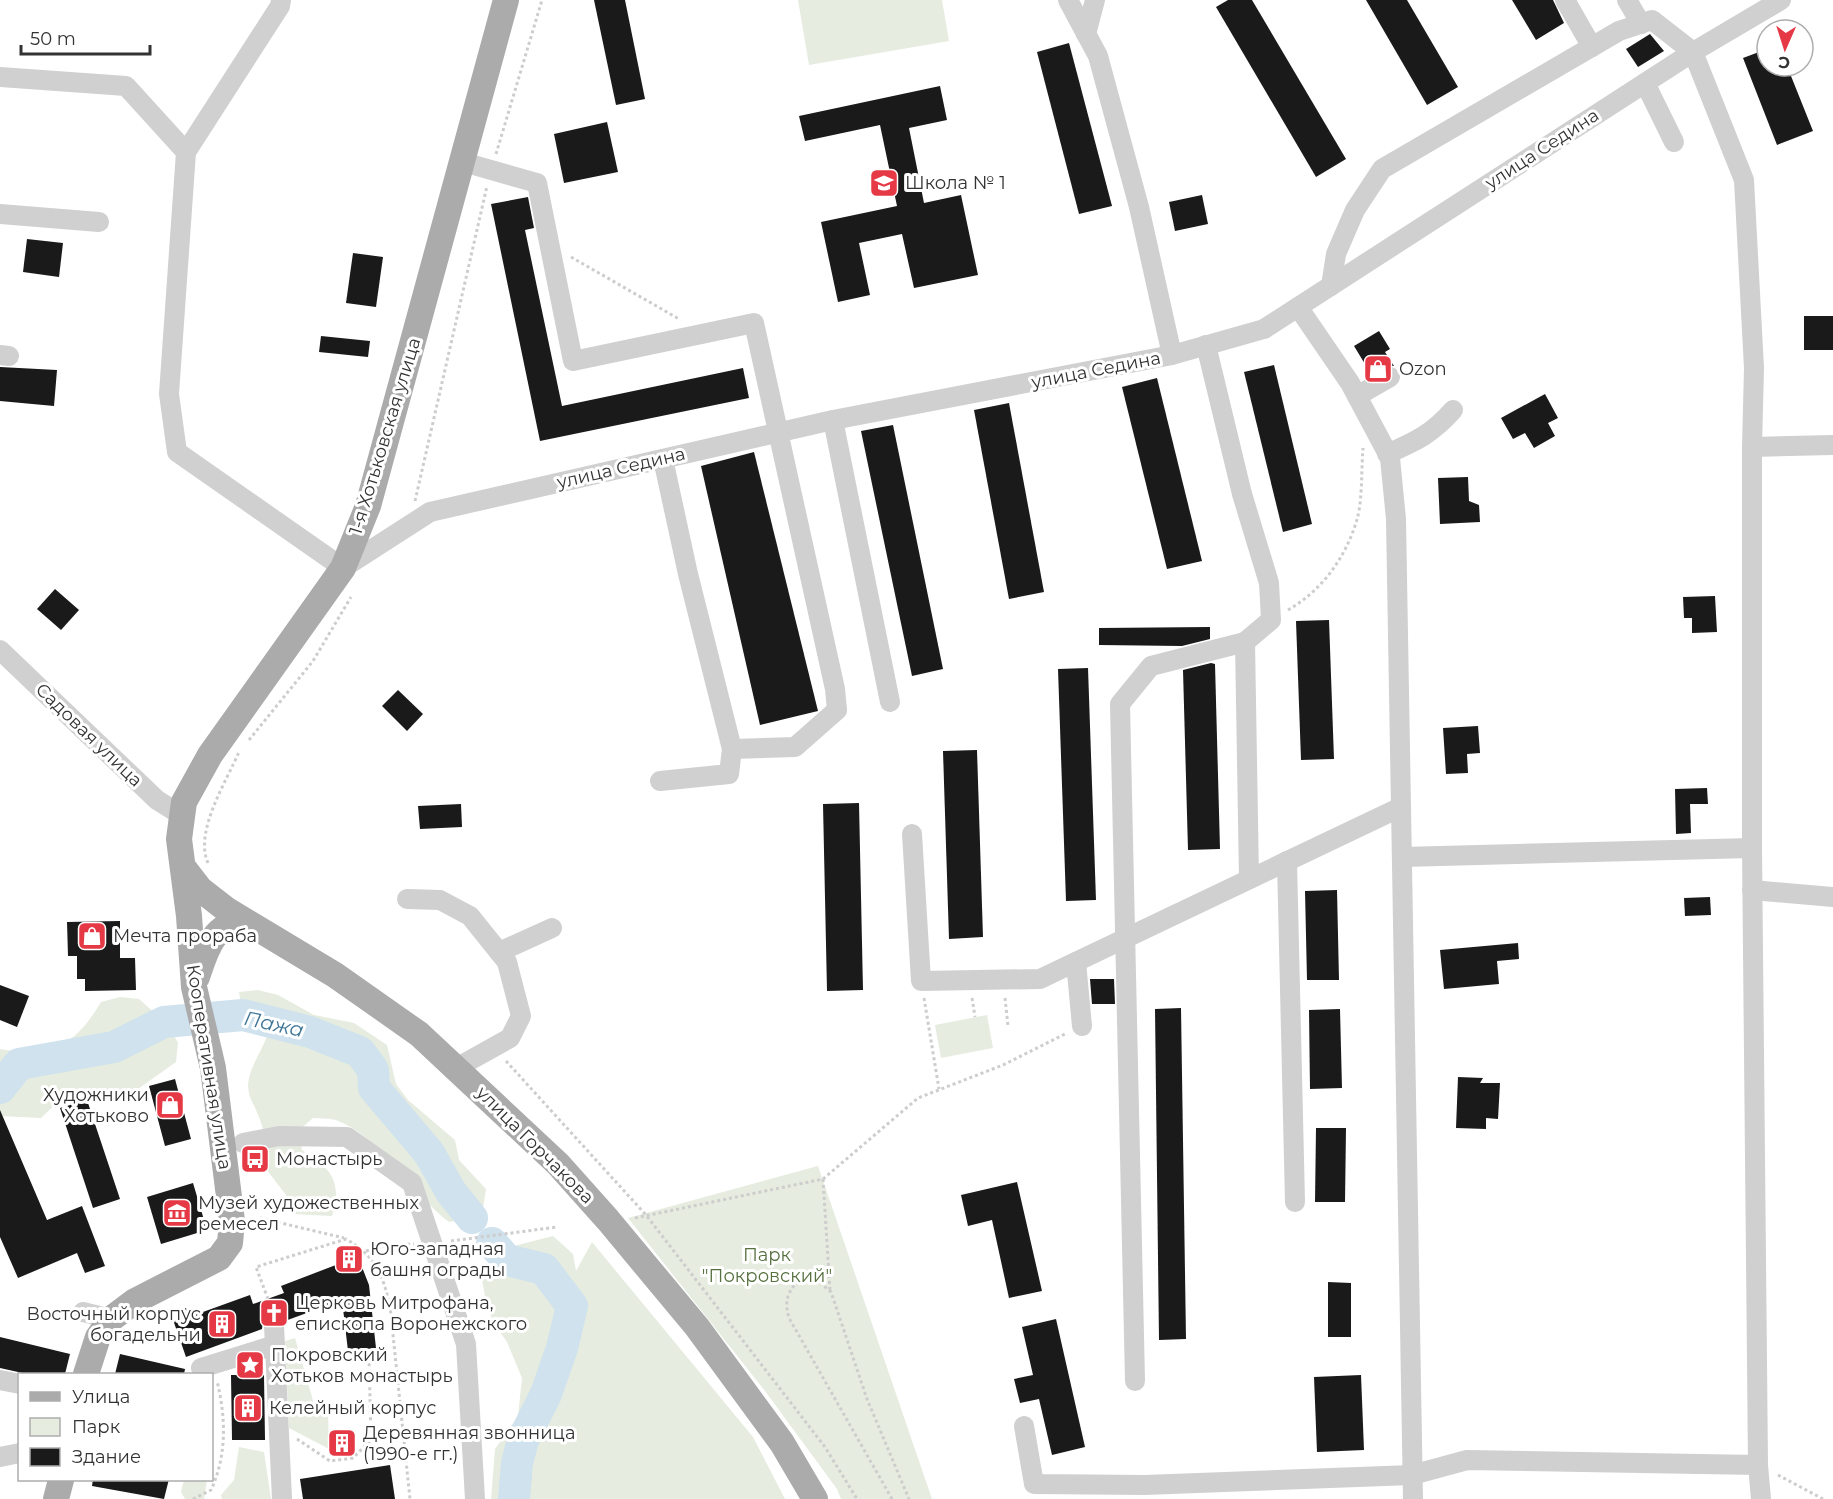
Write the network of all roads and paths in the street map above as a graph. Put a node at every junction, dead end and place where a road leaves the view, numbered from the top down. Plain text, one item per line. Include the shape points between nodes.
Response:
1 (281, 0) edge
2 (506, 0) edge
3 (1068, 0) edge
4 (1095, 0) edge
5 (1565, 0) edge
6 (1627, 0) edge
7 (1781, 0) edge
8 (1641, 24) junction
9 (1086, 34) junction
10 (1592, 47) junction
11 (1693, 52) junction
12 (0, 77) edge
13 (1645, 83) junction
14 (1674, 142) dead end
15 (186, 152) junction
16 (463, 162) junction
17 (0, 214) edge
18 (99, 222) dead end
19 (549, 244) junction
20 (1331, 286) junction
21 (1298, 307) junction
22 (704, 334) junction
23 (1206, 345) junction
24 (1172, 355) junction
25 (1390, 377) dead end
26 (1358, 396) junction
27 (1453, 410) dead end
28 (833, 420) junction
29 (778, 432) junction
30 (1363, 446) dead end
31 (1833, 446) edge
32 (1752, 447) junction
33 (1387, 454) junction
34 (663, 459) junction
35 (343, 568) junction
36 (1271, 620) junction
37 (1245, 642) junction
38 (0, 650) edge
39 (890, 702) dead end
40 (732, 749) junction
41 (660, 781) dead end
42 (1401, 807) junction
43 (181, 815) junction
44 (912, 834) dead end
45 (1752, 848) junction
46 (1402, 857) junction
47 (1287, 861) junction
48 (182, 867) junction
49 (1249, 879) junction
50 (1752, 890) junction
51 (1833, 897) edge
52 (407, 898) dead end
53 (243, 921) junction
54 (552, 928) dead end
55 (1127, 938) junction
56 (499, 952) junction
57 (1076, 962) junction
58 (1002, 979) junction
59 (921, 981) junction
60 (194, 987) junction
61 (1008, 1026) dead end
62 (1082, 1026) joint
63 (493, 1047) junction
64 (458, 1067) junction
65 (940, 1089) junction
66 (243, 1143) dead end
67 (823, 1179) junction
68 (1295, 1202) dead end
69 (646, 1215) junction
70 (260, 1218) dead end
71 (635, 1218) dead end
72 (557, 1227) dead end
73 (346, 1239) junction
74 (432, 1244) junction
75 (366, 1251) junction
76 (831, 1292) junction
77 (268, 1299) dead end
78 (83, 1312) dead end
79 (111, 1319) junction
80 (274, 1325) dead end
81 (276, 1345) junction
82 (369, 1357) dead end
83 (207, 1366) joint
84 (86, 1373) edge
85 (209, 1373) edge
86 (0, 1380) edge
87 (1135, 1381) dead end
88 (18, 1384) edge
89 (213, 1384) edge
90 (278, 1426) junction
91 (1024, 1426) dead end
92 (18, 1453) edge
93 (0, 1457) edge
94 (1758, 1465) junction
95 (1412, 1475) junction
96 (60, 1481) edge
97 (56, 1499) edge
98 (193, 1499) edge
99 (282, 1499) edge
100 (410, 1499) edge
101 (475, 1499) edge
102 (815, 1499) edge
103 (857, 1499) edge
104 (892, 1499) edge
105 (909, 1499) edge
106 (1413, 1499) edge
107 (1761, 1499) edge
108 (1824, 1499) edge

1 - 15 street
2 - 16 main road, 1-я Хотьковская улица
3 - 9 street
4 - 9 street
5 - 10 street
6 - 8 street
7 - 11 street, улица Седина
8 - 10 street via 1619,31
8 - 11 street via 1652,20
9 - 24 street via 1098,56 1139,207
10 - 20 street via 1382,169 1345,232 1336,254
11 - 13 street, улица Седина
11 - 32 street via 1744,180 1754,368
12 - 15 street via 126,86
13 - 14 street
13 - 20 street, улица Седина
15 - 35 street via 170,394 177,452
16 - 19 street via 537,183
16 - 35 main road, 1-я Хотьковская улица via 368,506
17 - 18 street
19 - 22 path
19 - 22 street via 573,361
20 - 21 street, улица Седина
21 - 23 street, улица Седина via 1264,329
21 - 26 street
22 - 29 street via 754,323
23 - 24 street, улица Седина
23 - 36 street via 1242,494 1269,584
24 - 28 street, улица Седина
25 - 26 street
26 - 33 street
27 - 33 street via 1430,434
28 - 29 street, улица Седина
28 - 39 street
29 - 34 street, улица Седина
29 - 40 street via 837,710 795,747
30 - 36 path via 1356,522 1338,563 1310,598
31 - 32 street
32 - 45 street
33 - 42 street via 1396,519
34 - 35 street, улица Седина via 430,512
34 - 40 street
35 - 43 main road, 1-я Хотьковская улица via 210,755 192,783
36 - 37 street
37 - 49 street
37 - 55 street via 1151,666 1120,704
38 - 43 street, Садовая улица via 157,800
40 - 41 street via 729,774
42 - 46 street
42 - 47 street
43 - 48 main road, 1-я Хотьковская улица via 178,839
44 - 59 street
45 - 46 street
45 - 50 street
46 - 95 street
47 - 49 street
47 - 68 street
48 - 53 main road, улица Горчакова via 200,889
48 - 60 main road, Кооперативная улица
49 - 55 street
50 - 51 street
50 - 94 street
52 - 56 street via 440,900 470,916
53 - 60 main road via 233,922 216,933 207,946
53 - 64 main road, улица Горчакова via 378,1003
54 - 56 street
55 - 57 street
55 - 87 street
56 - 63 street via 507,962 521,1016 510,1038
57 - 58 street via 1040,979
57 - 62 street
58 - 59 street
58 - 61 path
59 - 65 path
60 - 79 main road, Кооперативная улица via 212,1060 232,1221 230,1243 219,1258 135,1301
62 - 65 path via 1003,1065
63 - 64 street
63 - 69 path
64 - 102 main road, улица Горчакова via 558,1164 648,1267 741,1384
65 - 67 path via 918,1098
66 - 74 street via 279,1136 347,1137 412,1183
67 - 69 path
67 - 76 path
69 - 71 path
69 - 103 path via 825,1447
70 - 73 path
72 - 74 path
73 - 75 path
73 - 77 path via 256,1267
74 - 75 path via 389,1245
74 - 101 street via 466,1344
75 - 100 path via 382,1276 390,1306
76 - 104 path via 818,1281 795,1284 787,1295 786,1308
76 - 105 path via 867,1398
78 - 79 street
79 - 84 main road, Кооперативная улица via 98,1337
80 - 81 street
81 - 83 street
81 - 90 street
82 - 90 path via 371,1440 353,1458 330,1461
83 - 85 path
86 - 88 street
89 - 98 path via 223,1414 223,1456 211,1490
90 - 99 street
91 - 95 street via 1034,1484 1144,1485
92 - 93 street
94 - 95 street via 1467,1460
94 - 107 street
94 - 108 path
95 - 106 street
96 - 97 main road

